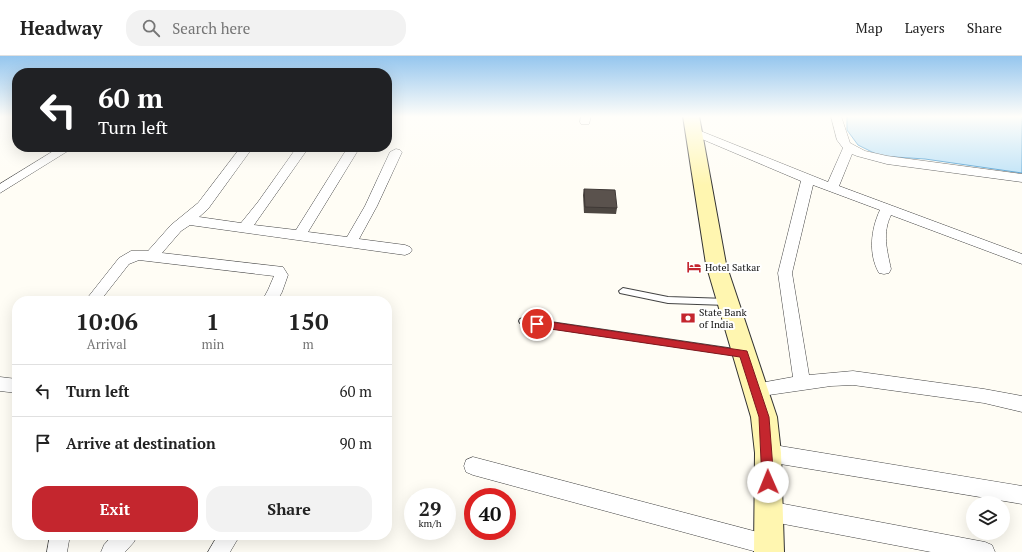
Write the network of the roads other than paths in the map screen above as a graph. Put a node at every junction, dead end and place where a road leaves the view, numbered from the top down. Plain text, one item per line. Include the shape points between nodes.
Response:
1 (695, 139) edge
2 (724, 139) edge
3 (843, 139) edge
4 (849, 147) junction
5 (61, 152) edge
6 (243, 152) edge
7 (300, 152) edge
8 (351, 152) edge
9 (396, 152) dead end
10 (1022, 178) edge
11 (808, 179) junction
12 (832, 188) junction
13 (0, 189) edge
14 (887, 209) junction
15 (188, 220) junction
16 (245, 227) junction
17 (300, 235) junction
18 (352, 242) junction
19 (405, 250) dead end
20 (152, 256) junction
21 (1022, 259) edge
22 (884, 269) dead end
23 (623, 291) dead end
24 (96, 296) edge
25 (272, 296) edge
26 (728, 302) junction
27 (523, 322) dead end
28 (744, 353) junction
29 (802, 383) junction
30 (0, 384) edge
31 (12, 385) edge
32 (755, 390) junction
33 (1022, 404) edge
34 (768, 453) junction
35 (473, 466) dead end
36 (1022, 495) edge
37 (768, 511) junction
38 (59, 540) edge
39 (122, 540) edge
40 (226, 540) edge
41 (769, 548) edge
42 (57, 552) edge
43 (111, 552) edge
44 (218, 552) edge
45 (985, 552) edge

1 - 26 street via 716,264
2 - 11 street
3 - 4 street
4 - 10 street via 874,158
4 - 12 street
5 - 13 street
6 - 15 street via 203,206
7 - 16 street
8 - 17 street
9 - 18 street
11 - 12 street
11 - 29 street via 785,273
12 - 14 street
14 - 21 street
14 - 22 street via 877,233
15 - 16 street
15 - 20 street via 176,228
16 - 17 street
17 - 18 street
18 - 19 street
20 - 24 street via 131,256 124,261
20 - 25 street via 278,271 281,275
23 - 26 lane via 668,300
26 - 28 street
27 - 28 lane
28 - 32 street
29 - 32 street
29 - 33 street via 853,378 984,396
30 - 31 street
32 - 34 street via 764,417
34 - 36 street
34 - 37 street
35 - 41 street
37 - 41 street
37 - 45 street
38 - 42 street
39 - 43 street
40 - 44 street

